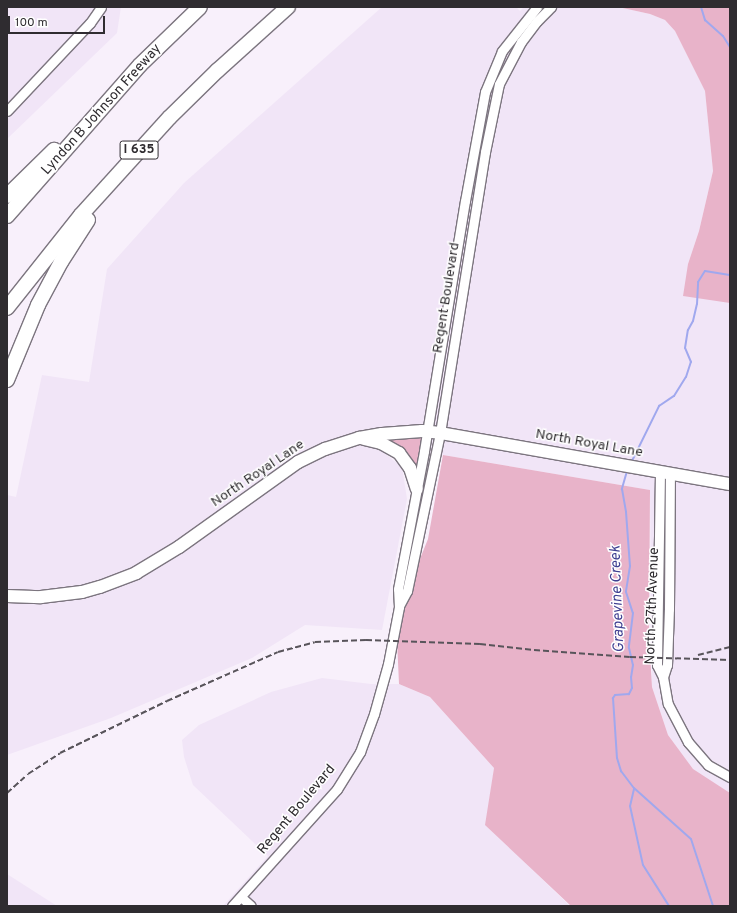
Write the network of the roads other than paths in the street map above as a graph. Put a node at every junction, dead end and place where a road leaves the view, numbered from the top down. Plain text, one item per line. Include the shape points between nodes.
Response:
1 (101, 7) edge
2 (200, 7) edge
3 (288, 7) edge
4 (537, 7) edge
5 (551, 7) edge
6 (140, 66) junction
7 (7, 110) edge
8 (170, 117) junction
9 (7, 196) edge
10 (7, 216) edge
11 (7, 308) edge
12 (7, 380) edge
13 (427, 432) junction
14 (440, 433) junction
15 (359, 438) junction
16 (665, 473) junction
17 (730, 484) edge
18 (417, 489) junction
19 (7, 596) edge
20 (398, 607) junction
21 (670, 609) junction
22 (658, 610) junction
23 (663, 677) junction
24 (730, 777) edge
25 (241, 897) junction
26 (232, 906) edge
27 (251, 906) edge

1 - 7 street via 90,23
2 - 6 highway, Lyndon B Johnson Freeway
3 - 8 highway, I 635
4 - 13 street, Regent Boulevard via 502,51 485,92
5 - 14 street, Regent Boulevard via 521,42 499,84 485,152
6 - 9 highway
6 - 10 highway, Lyndon B Johnson Freeway
8 - 11 highway, I 635 via 81,215
8 - 12 highway via 74,239 30,322
13 - 14 main road, North Royal Lane
13 - 15 main road, North Royal Lane via 397,432
13 - 18 street, Regent Boulevard
14 - 16 main road, North Royal Lane
14 - 20 street, Regent Boulevard via 407,591
15 - 18 main road via 381,443 399,453 410,468
15 - 19 main road, North Royal Lane via 325,449 298,462 179,547 136,573 82,592 41,597
16 - 17 main road, North Royal Lane
16 - 21 street, North 27th Avenue
16 - 22 street, North 27th Avenue
18 - 20 street, Regent Boulevard via 398,589
20 - 25 street, Regent Boulevard via 388,664 360,752 337,789
21 - 22 street
21 - 23 street, North 27th Avenue via 667,665
22 - 23 street, North 27th Avenue via 658,665
23 - 24 street via 668,704 688,742 708,765
25 - 26 street, Regent Boulevard
25 - 27 street

